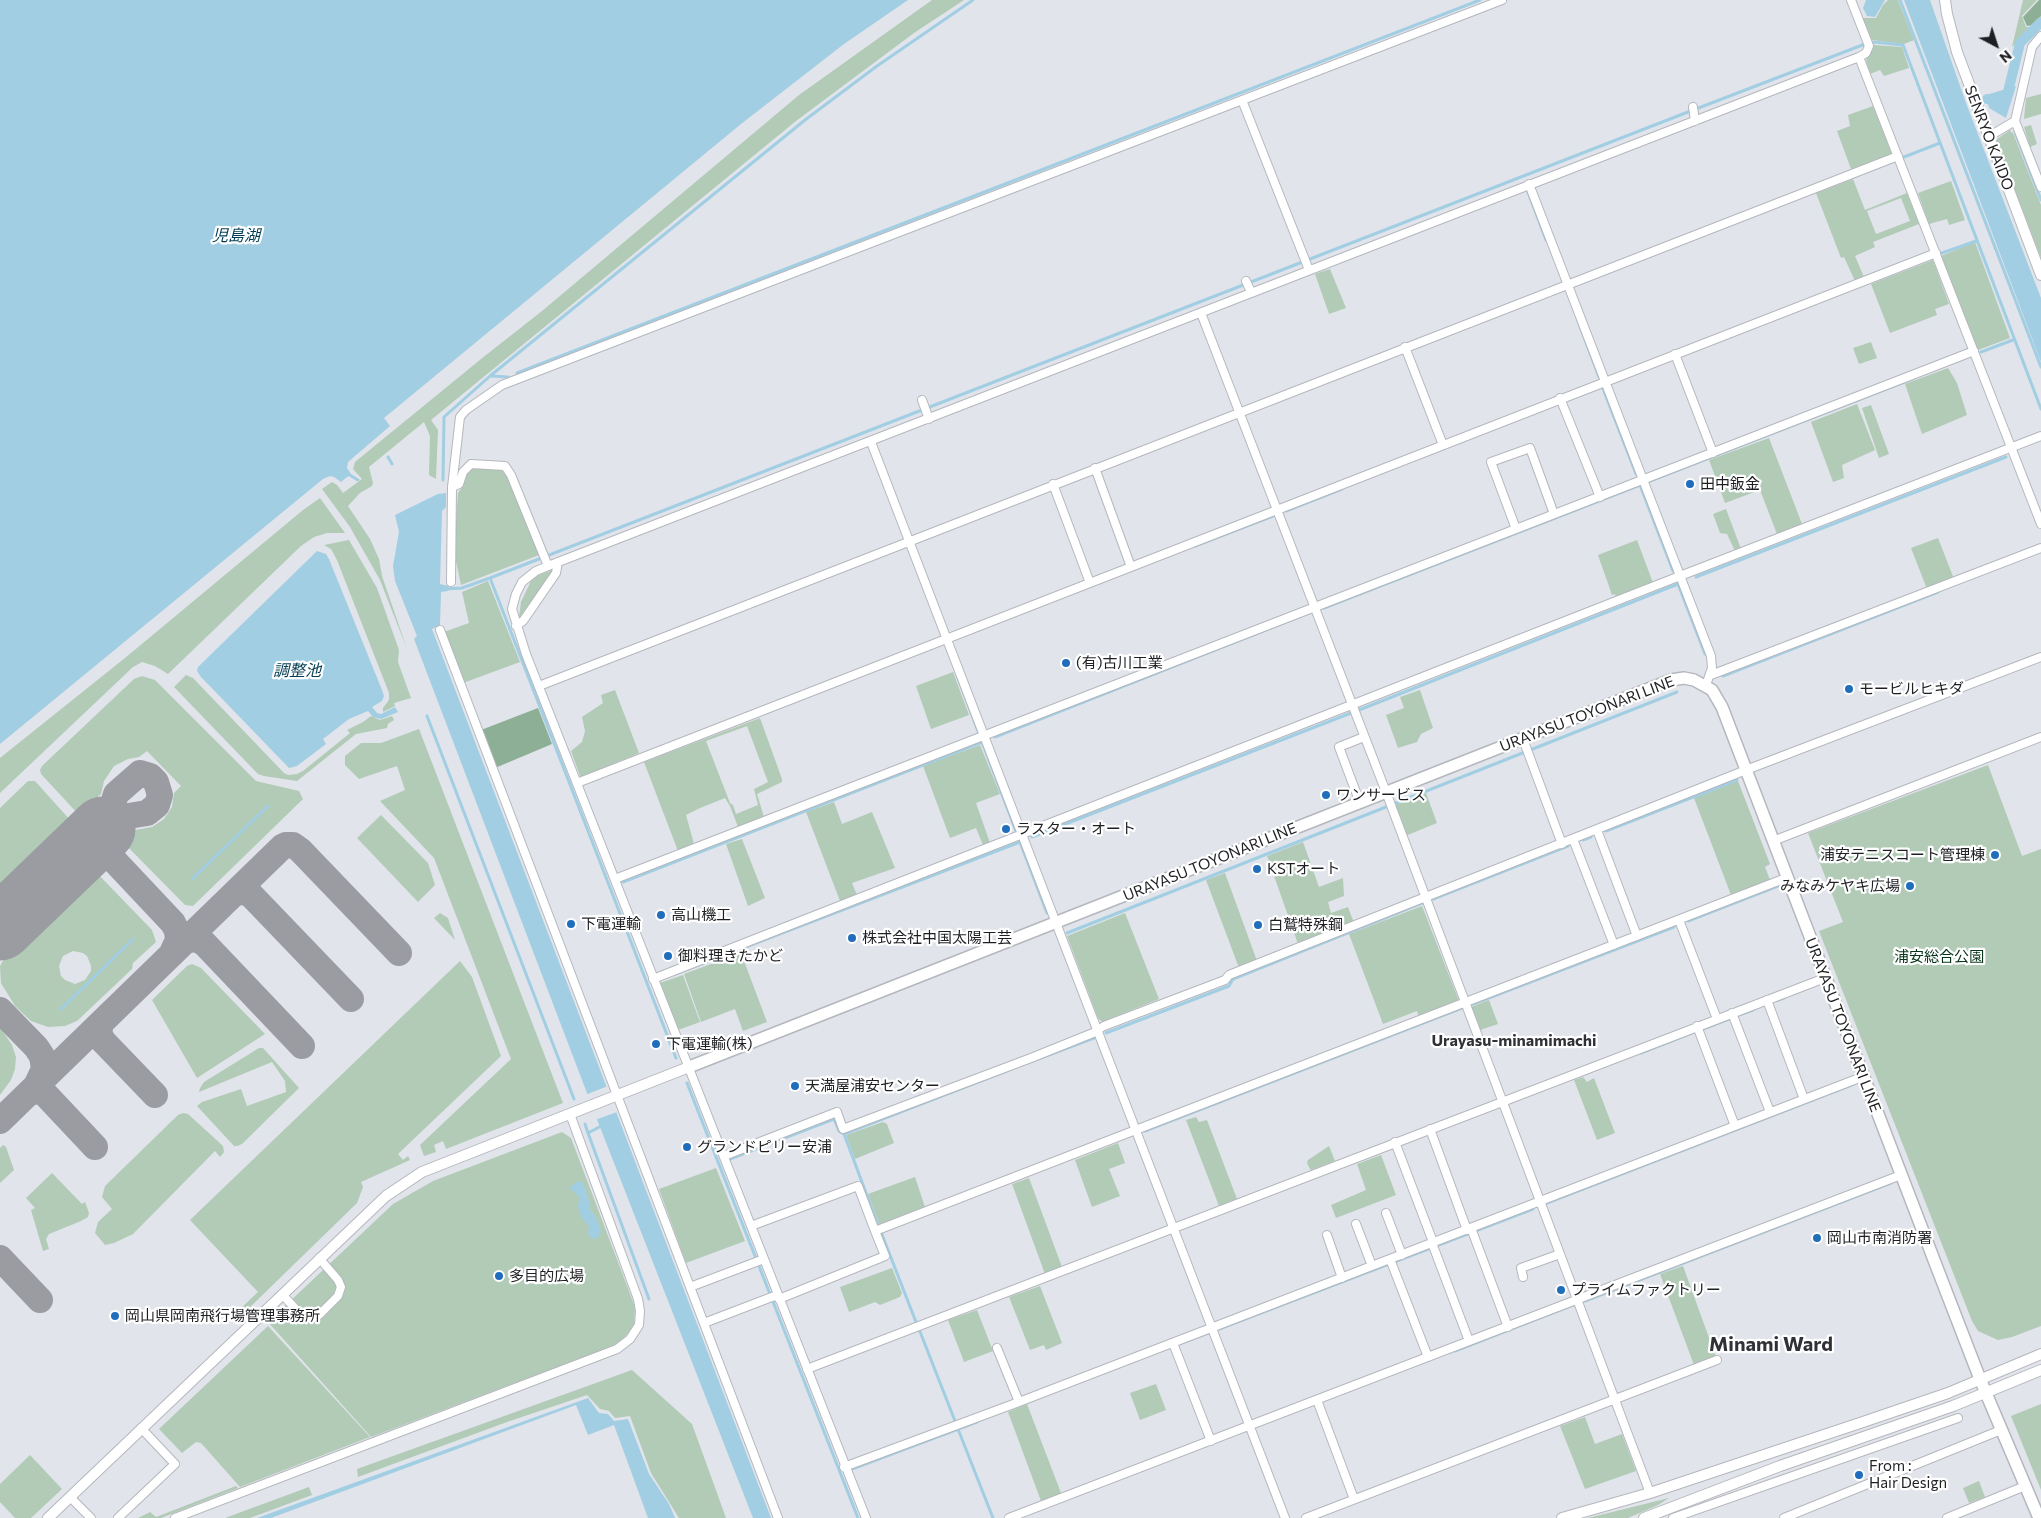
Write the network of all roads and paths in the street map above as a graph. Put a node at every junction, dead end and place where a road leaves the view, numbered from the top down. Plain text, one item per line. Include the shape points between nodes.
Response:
1 (1502, 0) edge
2 (1851, 0) edge
3 (1945, 0) edge
4 (2041, 36) edge
5 (1859, 57) junction
6 (1242, 100) junction
7 (2015, 121) junction
8 (1988, 137) junction
9 (1898, 156) junction
10 (1529, 184) junction
11 (2041, 187) edge
12 (1936, 253) junction
13 (1307, 264) junction
14 (2041, 275) edge
15 (1568, 284) junction
16 (1201, 313) junction
17 (1405, 347) junction
18 (1974, 351) junction
19 (1676, 356) junction
20 (1604, 381) junction
21 (1560, 398) junction
22 (1239, 412) junction
23 (2041, 436) edge
24 (872, 442) junction
25 (1443, 445) junction
26 (2012, 448) junction
27 (1713, 453) junction
28 (1095, 468) junction
29 (1644, 480) junction
30 (1053, 484) junction
31 (452, 487) junction
32 (1600, 497) junction
33 (1277, 510) junction
34 (1554, 514) junction
35 (2041, 524) edge
36 (1516, 529) junction
37 (910, 540) junction
38 (2041, 548) edge
39 (558, 562) junction
40 (548, 564) junction
41 (1131, 567) junction
42 (1680, 576) junction
43 (452, 582) dead end
44 (1090, 583) junction
45 (1315, 607) junction
46 (516, 626) junction
47 (440, 630) dead end
48 (948, 638) junction
49 (2041, 657) edge
50 (1708, 680) junction
51 (539, 686) junction
52 (1352, 706) junction
53 (985, 736) junction
54 (1364, 737) junction
55 (2041, 737) edge
56 (1526, 747) junction
57 (1746, 770) junction
58 (577, 783) junction
59 (1386, 792) junction
60 (1360, 803) junction
61 (1597, 830) junction
62 (1024, 835) junction
63 (1573, 839) junction
64 (1772, 841) junction
65 (1562, 844) junction
66 (1786, 878) junction
67 (615, 879) junction
68 (1425, 898) junction
69 (1679, 920) junction
70 (1057, 922) junction
71 (1638, 936) junction
72 (1614, 945) junction
73 (1825, 978) junction
74 (654, 979) junction
75 (1767, 1000) junction
76 (1465, 1003) junction
77 (1732, 1013) junction
78 (1717, 1019) junction
79 (1697, 1026) junction
80 (1098, 1030) junction
81 (689, 1067) junction
82 (1862, 1077) junction
83 (615, 1096) junction
84 (1804, 1100) junction
85 (1502, 1101) junction
86 (1770, 1112) junction
87 (570, 1114) junction
88 (1735, 1126) junction
89 (1136, 1130) junction
90 (1431, 1131) junction
91 (1396, 1145) junction
92 (724, 1156) junction
93 (1901, 1175) junction
94 (1540, 1201) junction
95 (1386, 1213) dead end
96 (1356, 1224) dead end
97 (751, 1226) junction
98 (1173, 1228) junction
99 (1470, 1230) junction
100 (875, 1231) junction
101 (1327, 1235) dead end
102 (1433, 1245) junction
103 (1560, 1254) junction
104 (1402, 1255) junction
105 (319, 1258) junction
106 (759, 1261) junction
107 (1391, 1261) junction
108 (1372, 1266) junction
109 (1523, 1277) dead end
110 (1342, 1278) junction
111 (690, 1287) junction
112 (282, 1294) junction
113 (774, 1297) junction
114 (1578, 1300) junction
115 (704, 1323) junction
116 (1508, 1327) junction
117 (1212, 1328) junction
118 (1469, 1341) junction
119 (1174, 1345) junction
120 (998, 1348) dead end
121 (2041, 1354) edge
122 (1428, 1357) junction
123 (1716, 1360) dead end
124 (806, 1369) junction
125 (2041, 1370) edge
126 (1980, 1379) junction
127 (1986, 1392) junction
128 (1616, 1398) junction
129 (1019, 1402) junction
130 (1318, 1402) junction
131 (1958, 1418) dead end
132 (1918, 1419) junction
133 (1250, 1425) junction
134 (141, 1428) junction
135 (1922, 1430) junction
136 (2001, 1430) junction
137 (1211, 1441) junction
138 (844, 1467) junction
139 (2025, 1486) junction
140 (1650, 1493) junction
141 (70, 1497) junction
142 (1354, 1499) junction
143 (1031, 1510) junction
144 (48, 1518) edge
145 (91, 1518) edge
146 (118, 1518) edge
147 (175, 1518) edge
148 (778, 1518) edge
149 (866, 1518) edge
150 (1009, 1518) edge
151 (1034, 1518) edge
152 (1285, 1518) edge
153 (1306, 1518) edge
154 (1562, 1518) edge
155 (1645, 1518) edge
156 (1673, 1518) edge
157 (1786, 1518) edge
158 (1947, 1518) edge
159 (2039, 1518) edge

1 - 6 street
2 - 5 street via 1868,43 1866,53
3 - 8 street, SENRYO KAIDO via 1957,52
4 - 7 street via 2032,47
5 - 9 street
5 - 10 street via 1694,114
6 - 13 street
6 - 31 street via 502,385 466,410 460,418
7 - 8 street
7 - 11 street
8 - 14 street, SENRYO KAIDO
9 - 12 street
9 - 15 street
10 - 13 street
10 - 15 street
12 - 18 street
12 - 19 street
13 - 16 street via 1249,287
15 - 17 street
15 - 20 street
16 - 22 street
16 - 24 street via 926,409
17 - 22 street
17 - 25 street
18 - 26 street
18 - 27 street
19 - 20 street
19 - 27 street
20 - 21 street
20 - 29 street
21 - 25 street
21 - 32 street
22 - 28 street
22 - 33 street
23 - 26 street
24 - 37 street
24 - 39 street
25 - 33 street
26 - 35 street
26 - 42 street
27 - 29 street
28 - 30 street
28 - 41 street
29 - 32 street
29 - 42 street
30 - 37 street
30 - 44 street
31 - 40 street via 460,484 463,472 472,464 505,466
31 - 43 street
32 - 34 street
33 - 41 street
33 - 45 street
34 - 36 street
34 - 36 street via 1530,448 1491,462
36 - 45 street
37 - 48 street
37 - 51 street
38 - 50 street
39 - 40 street
39 - 46 street via 556,574
40 - 46 street via 522,582 512,609
41 - 44 street
42 - 50 street via 1713,662
42 - 52 street
44 - 48 street
45 - 52 street
45 - 53 street
46 - 51 street
47 - 83 street
48 - 53 street
48 - 58 street
49 - 57 street
50 - 56 main road, URAYASU TOYONARI LINE via 1671,680
50 - 57 main road, URAYASU TOYONARI LINE
51 - 58 street
52 - 54 street
52 - 62 street
53 - 62 street
53 - 67 street
54 - 59 street
54 - 60 street via 1339,747
55 - 64 street
56 - 59 main road, URAYASU TOYONARI LINE
56 - 65 street
57 - 61 street
57 - 64 main road, URAYASU TOYONARI LINE
58 - 67 street
59 - 60 main road, URAYASU TOYONARI LINE
59 - 68 street
60 - 70 main road, URAYASU TOYONARI LINE
61 - 63 street
61 - 71 street
62 - 70 street
62 - 74 street
63 - 65 street
63 - 72 street
64 - 66 main road, URAYASU TOYONARI LINE
65 - 68 street
66 - 69 street
66 - 73 main road, URAYASU TOYONARI LINE
67 - 74 street
68 - 76 street
68 - 80 street
69 - 71 street
69 - 78 street
70 - 80 street
70 - 81 main road, URAYASU TOYONARI LINE
71 - 72 street
72 - 76 street
73 - 75 street
73 - 82 main road, URAYASU TOYONARI LINE
74 - 81 street
75 - 77 street
75 - 84 street
76 - 85 street
76 - 89 street
77 - 78 street
77 - 86 street
78 - 79 street
79 - 85 street
79 - 88 street
80 - 89 street
80 - 92 street via 843,1129 837,1112
81 - 83 street
81 - 92 street
82 - 84 street
82 - 93 main road, URAYASU TOYONARI LINE
83 - 87 street
83 - 111 street
84 - 86 street
85 - 90 street
85 - 94 street
86 - 88 street
87 - 105 street via 422,1172 372,1207
87 - 147 street via 638,1299 638,1325 630,1339 617,1349
88 - 94 street
89 - 98 street
89 - 100 street
90 - 91 street
90 - 99 street
91 - 98 street
91 - 102 street
92 - 97 street
93 - 114 street
93 - 126 main road, URAYASU TOYONARI LINE
94 - 99 street
94 - 103 street
95 - 104 street
96 - 108 street
97 - 100 street via 858,1186
97 - 106 street
98 - 117 street
98 - 124 street
99 - 102 street
99 - 116 street
100 - 113 street via 885,1256
101 - 110 street
102 - 104 street
102 - 118 street
103 - 109 street via 1522,1268
103 - 114 street
104 - 107 street
105 - 112 street
105 - 112 street via 341,1287 338,1296 319,1315 310,1318 298,1312
106 - 111 street
106 - 113 street
107 - 108 street
107 - 122 street
108 - 110 street
110 - 117 street
111 - 115 street
112 - 134 street
113 - 115 street
113 - 124 street
114 - 116 street
114 - 128 street
115 - 148 street
116 - 118 street
117 - 119 street
117 - 133 street
118 - 122 street
119 - 129 street
119 - 137 street
120 - 129 street
121 - 126 street
122 - 130 street
123 - 128 street
124 - 138 street
125 - 127 street
126 - 127 main road, URAYASU TOYONARI LINE
126 - 140 street via 1948,1393
127 - 132 street
127 - 136 main road, URAYASU TOYONARI LINE
128 - 140 street
128 - 142 street
129 - 138 street
130 - 133 street
130 - 142 street
131 - 135 street
132 - 135 street
132 - 155 street via 1780,1466
133 - 137 street
133 - 152 street
134 - 141 street
134 - 146 street via 175,1464
135 - 156 street
136 - 139 main road, URAYASU TOYONARI LINE
136 - 157 street
137 - 143 street
138 - 149 street
139 - 158 street
139 - 159 main road, URAYASU TOYONARI LINE
140 - 154 street
141 - 144 street
141 - 145 street
142 - 153 street
143 - 150 street
143 - 151 street

